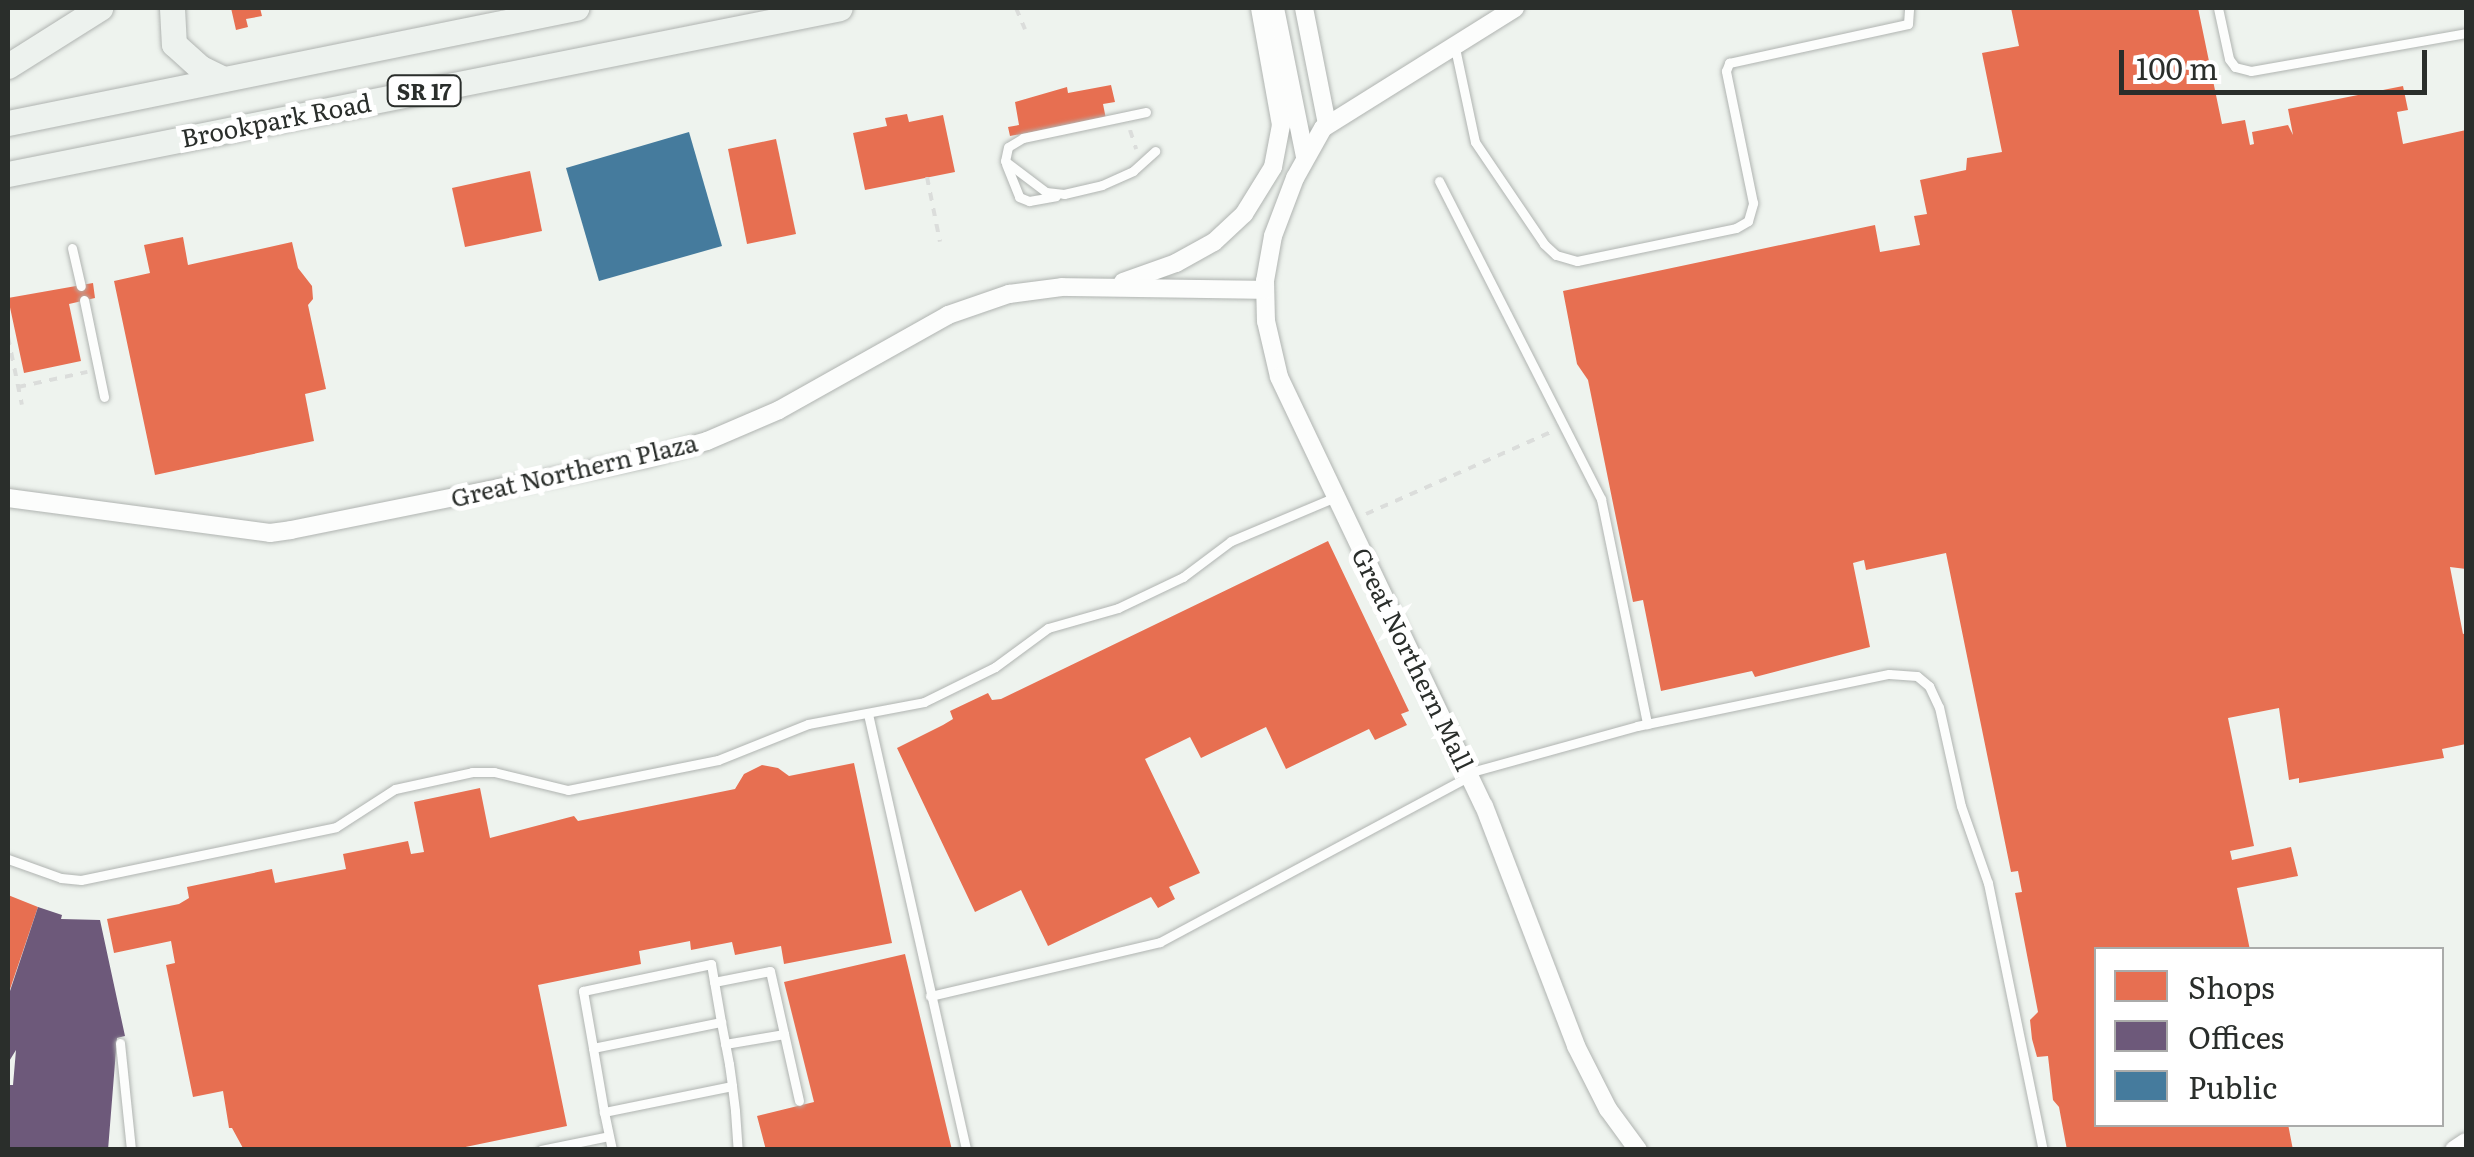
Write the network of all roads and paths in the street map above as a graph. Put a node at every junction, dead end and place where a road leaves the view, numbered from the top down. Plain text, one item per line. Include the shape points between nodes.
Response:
1 (98, 8) edge
2 (172, 8) edge
3 (576, 8) edge
4 (840, 8) edge
5 (1016, 8) edge
6 (1260, 8) edge
7 (1275, 8) edge
8 (1304, 8) edge
9 (1515, 8) edge
10 (1909, 8) edge
11 (2218, 8) edge
12 (1025, 29) dead end
13 (2466, 33) edge
14 (1455, 48) junction
15 (8, 65) edge
16 (224, 79) junction
17 (1146, 112) dead end
18 (8, 123) edge
19 (1327, 124) junction
20 (1124, 127) dead end
21 (1155, 151) dead end
22 (1305, 156) junction
23 (1134, 160) dead end
24 (1005, 161) junction
25 (8, 174) edge
26 (927, 178) dead end
27 (1439, 182) dead end
28 (1064, 194) junction
29 (940, 242) dead end
30 (72, 248) dead end
31 (81, 286) dead end
32 (1111, 286) junction
33 (1265, 290) junction
34 (84, 300) dead end
35 (8, 337) edge
36 (88, 372) dead end
37 (18, 387) junction
38 (104, 397) dead end
39 (22, 405) dead end
40 (1564, 425) junction
41 (1335, 497) junction
42 (8, 498) edge
43 (1348, 523) junction
44 (868, 714) junction
45 (1647, 724) junction
46 (1468, 774) junction
47 (8, 859) edge
48 (714, 982) junction
49 (930, 996) junction
50 (722, 1022) junction
51 (784, 1034) junction
52 (120, 1043) dead end
53 (726, 1044) junction
54 (593, 1048) junction
55 (732, 1086) junction
56 (799, 1101) dead end
57 (604, 1112) junction
58 (609, 1136) junction
59 (2466, 1142) edge
60 (131, 1150) edge
61 (541, 1150) edge
62 (612, 1150) edge
63 (738, 1150) edge
64 (966, 1150) edge
65 (1638, 1150) edge
66 (2043, 1150) edge
67 (2454, 1150) edge

1 - 15 main road
2 - 16 main road via 174,44
3 - 16 main road, Brookpark Road / SR 17
4 - 25 main road, Brookpark Road / SR 17
5 - 12 path
6 - 32 street, Great Northern Plaza via 1281,131 1273,167 1228,231 1198,253
7 - 22 street
8 - 19 street
9 - 14 street, Great Northern Mall
10 - 14 lane via 1908,24 1727,65 1753,203 1748,221 1577,261 1556,256 1544,244 1476,142
11 - 13 lane via 2229,59 2251,72
14 - 19 street, Great Northern Mall
16 - 18 main road, Brookpark Road / SR 17
17 - 24 lane via 1023,138 1008,147
19 - 22 street, Great Northern Mall
20 - 23 path via 1133,133
21 - 28 lane via 1133,171
22 - 33 street, Great Northern Mall via 1273,236
24 - 28 lane via 1046,192
24 - 28 lane via 1019,197
26 - 29 path
27 - 40 lane
30 - 31 lane
32 - 33 street, Great Northern Plaza
32 - 42 street, Great Northern Plaza via 1022,291 960,310 750,424 673,451 302,528 270,533
33 - 41 street, Great Northern Mall via 1279,377
34 - 38 lane
35 - 37 path
36 - 37 path
37 - 39 path
40 - 43 path
40 - 45 lane via 1603,508
41 - 43 street, Great Northern Mall
41 - 44 lane via 1232,541 1184,577 1118,608 1048,628 995,666 930,699
43 - 46 street, Great Northern Mall
44 - 47 lane via 808,724 718,760 576,789 478,772 411,785 342,825 91,878 67,880
44 - 49 lane
45 - 46 lane
45 - 66 lane via 1889,674 1924,681 1940,707 1961,806 1988,883
46 - 49 lane via 1160,942
46 - 65 street, Great Northern Mall via 1576,1046
48 - 50 lane
48 - 51 lane via 770,971
48 - 54 lane via 711,964 584,991
49 - 64 lane
50 - 53 lane
50 - 54 lane
51 - 53 lane
51 - 56 lane
52 - 60 lane
53 - 55 lane
54 - 57 lane
55 - 57 lane
55 - 63 lane
57 - 58 lane
58 - 61 lane
58 - 62 lane
59 - 67 street

